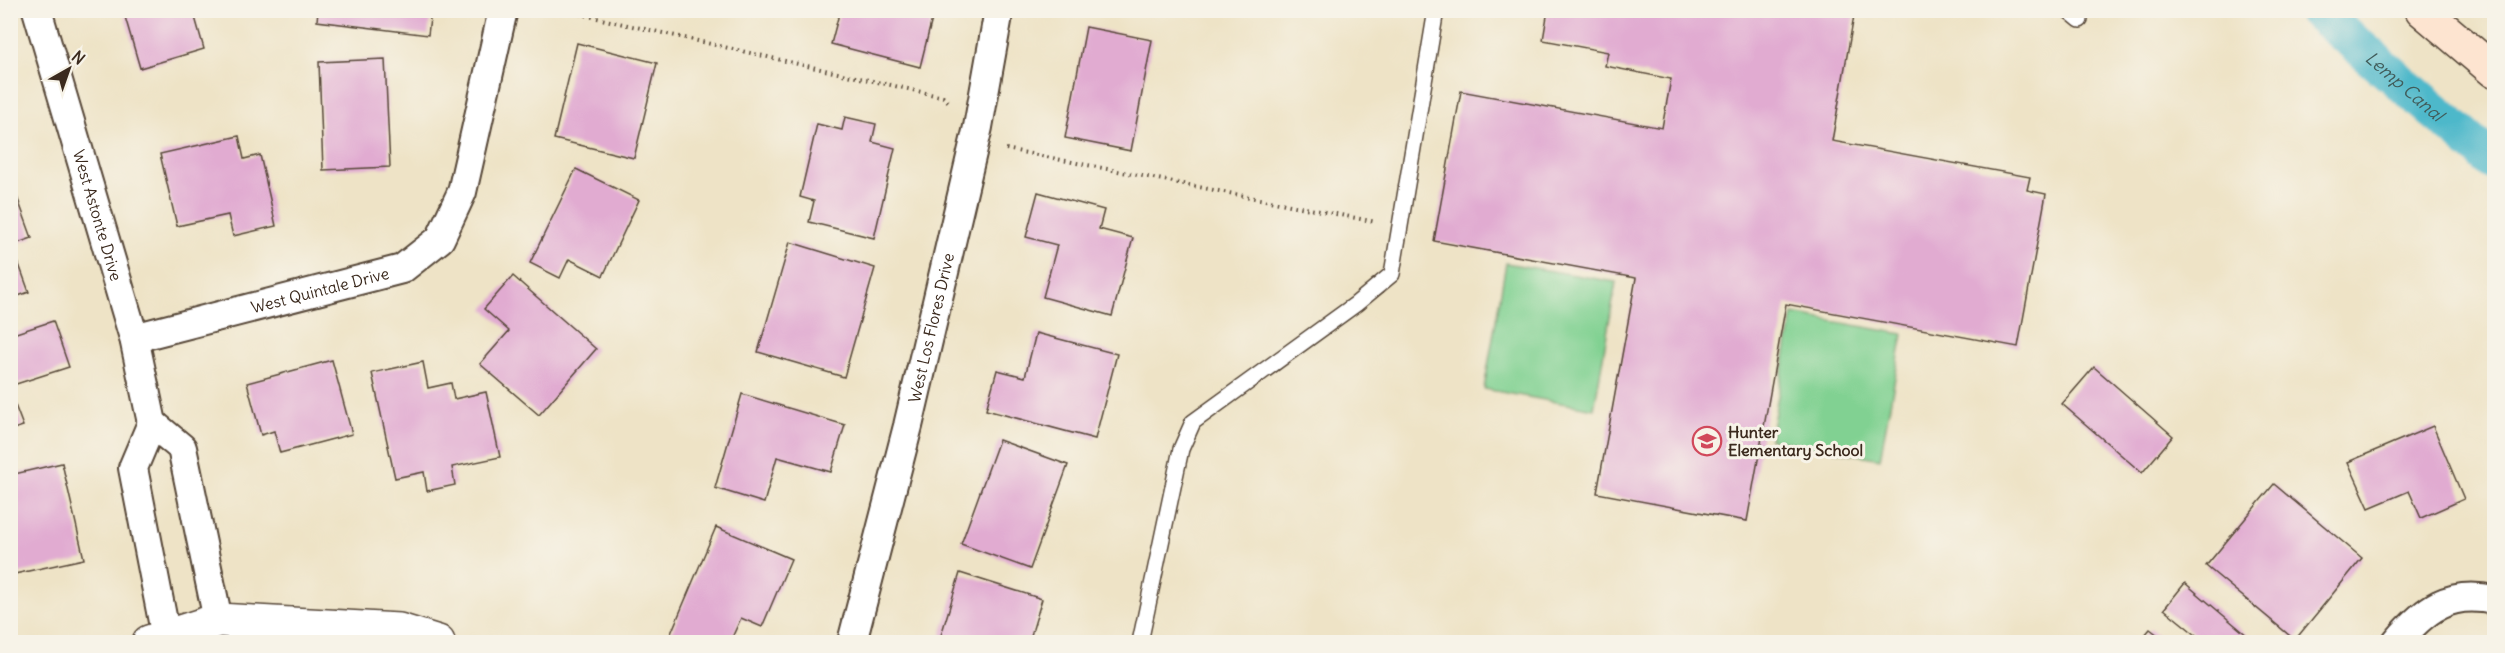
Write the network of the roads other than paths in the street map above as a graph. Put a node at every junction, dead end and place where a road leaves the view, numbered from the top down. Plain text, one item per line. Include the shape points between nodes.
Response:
1 (37, 10) edge
2 (503, 10) edge
3 (999, 10) edge
4 (1436, 10) edge
5 (2422, 10) edge
6 (2494, 71) edge
7 (134, 338) junction
8 (152, 423) junction
9 (2494, 600) edge
10 (218, 620) junction
11 (158, 640) edge
12 (438, 642) edge
13 (852, 642) edge
14 (1140, 642) edge
15 (2397, 642) edge

1 - 7 street, West Astonte Drive
2 - 7 street, West Quintale Drive via 462,192 440,239 402,269
3 - 13 street, West Los Flores Drive via 978,127
4 - 14 lane via 1392,274 1193,422 1181,449
5 - 6 main road
7 - 8 street, West Astonte Drive
8 - 10 street via 182,448
8 - 11 street via 133,468
9 - 15 street via 2459,597 2435,606
10 - 11 street
10 - 12 street via 399,630

